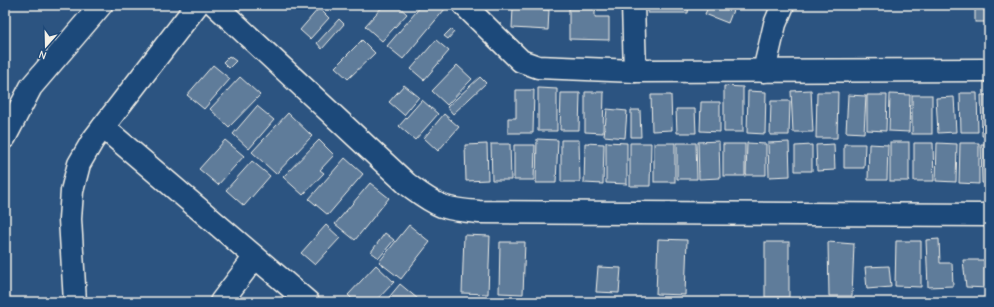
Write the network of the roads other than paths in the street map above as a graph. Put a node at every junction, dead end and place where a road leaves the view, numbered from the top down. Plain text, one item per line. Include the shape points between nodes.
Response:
1 (101, 5) edge
2 (197, 5) edge
3 (215, 5) edge
4 (464, 5) edge
5 (633, 5) edge
6 (783, 5) edge
7 (989, 70) edge
8 (635, 71) junction
9 (764, 71) junction
10 (103, 127) junction
11 (5, 137) edge
12 (989, 215) edge
13 (255, 257) junction
14 (75, 302) edge
15 (221, 302) edge
16 (308, 302) edge

1 - 11 street via 31,86
2 - 10 street
3 - 12 street via 407,184 442,206 479,212
4 - 8 street via 521,61 538,67
5 - 8 street
6 - 9 street via 775,24
7 - 9 street
8 - 9 street
10 - 13 street
10 - 14 street via 79,164 72,191 70,219
13 - 15 street
13 - 16 street

